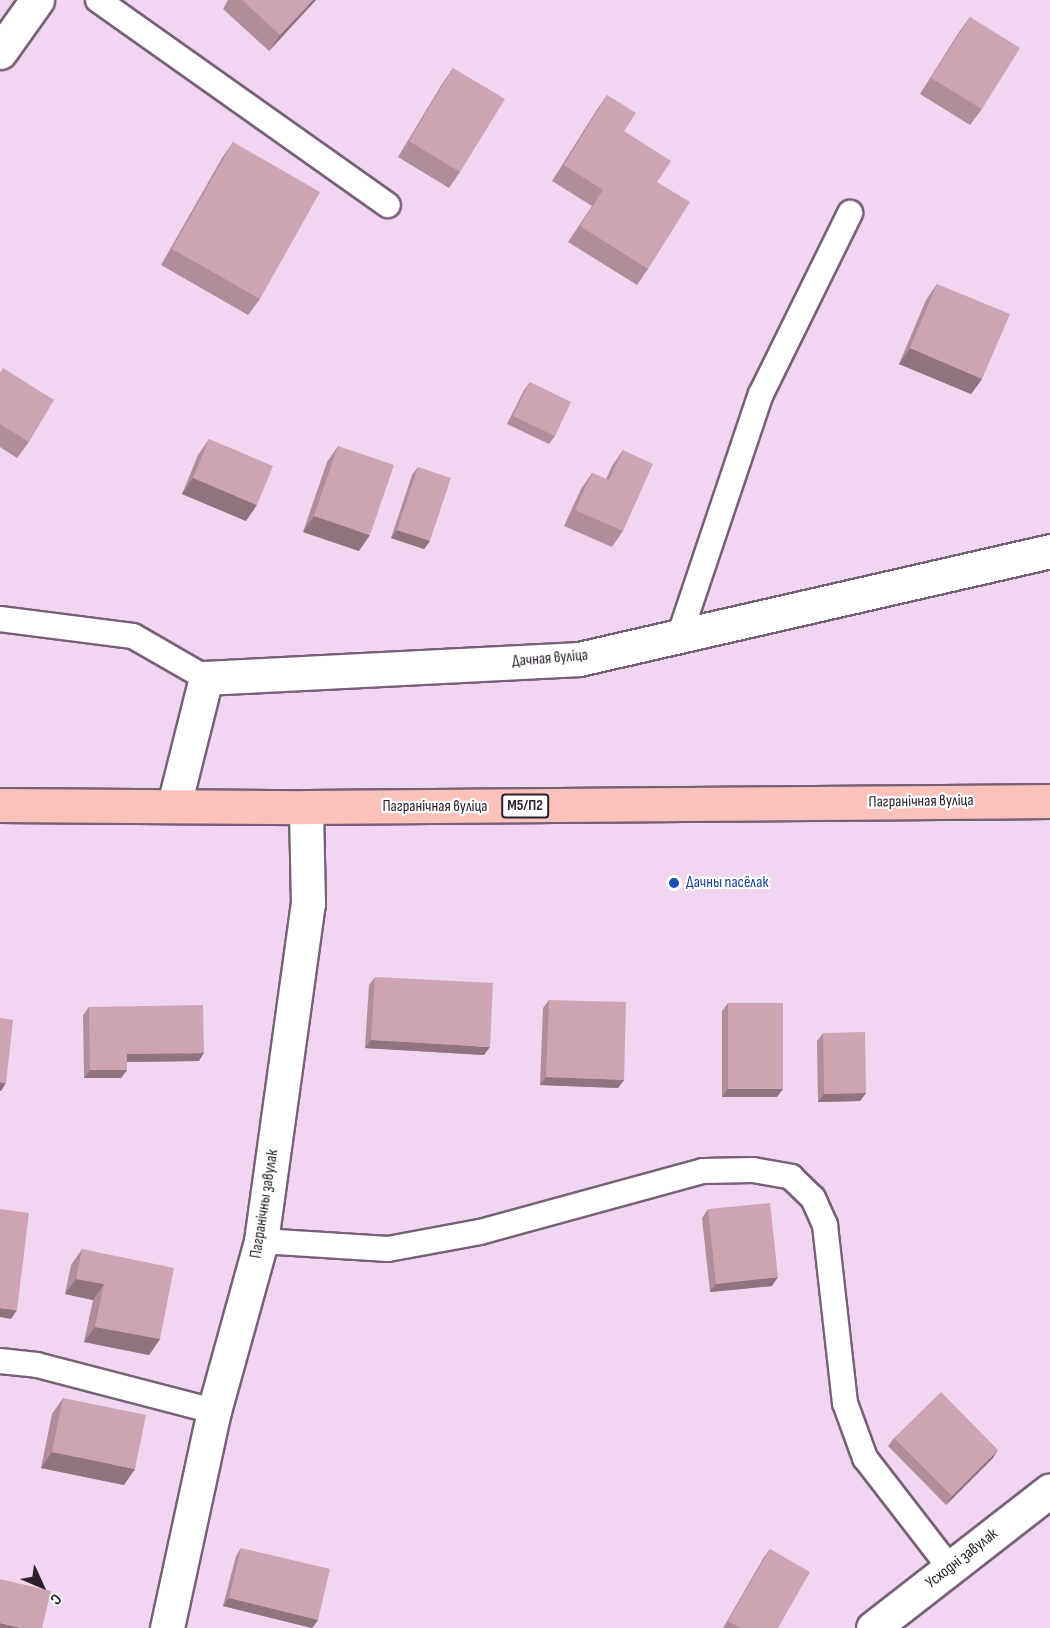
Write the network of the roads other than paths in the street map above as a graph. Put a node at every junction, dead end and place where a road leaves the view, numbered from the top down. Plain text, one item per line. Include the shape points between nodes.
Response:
1 (37, 0) edge
2 (98, 0) edge
3 (0, 52) edge
4 (388, 205) dead end
5 (850, 213) dead end
6 (1050, 551) edge
7 (0, 619) edge
8 (680, 634) junction
9 (206, 678) junction
10 (1050, 801) edge
11 (0, 805) edge
12 (174, 805) junction
13 (306, 807) junction
14 (261, 1241) junction
15 (0, 1361) edge
16 (214, 1411) junction
17 (1050, 1490) edge
18 (950, 1568) junction
19 (167, 1628) edge
20 (873, 1628) edge

1 - 3 street
2 - 4 lane
5 - 8 lane via 761,394
6 - 8 street, Дачная вуліца
7 - 9 lane via 133,636
8 - 9 street, Дачная вуліца via 579,659
9 - 12 street
10 - 13 main road, Пагранічная вуліца / М5/П2
11 - 12 main road, Пагранічная вуліца / М5/П2
12 - 13 main road, Пагранічная вуліца / М5/П2
13 - 14 street, Пагранічны завулак via 308,904
14 - 16 street, Пагранічны завулак
14 - 18 lane via 388,1249 480,1232 703,1171 753,1170 791,1177 813,1198 825,1225 845,1403 865,1458
15 - 16 lane via 37,1365
16 - 19 street, Пагранічны завулак
17 - 18 street, Усходні завулак
18 - 20 street, Усходні завулак

